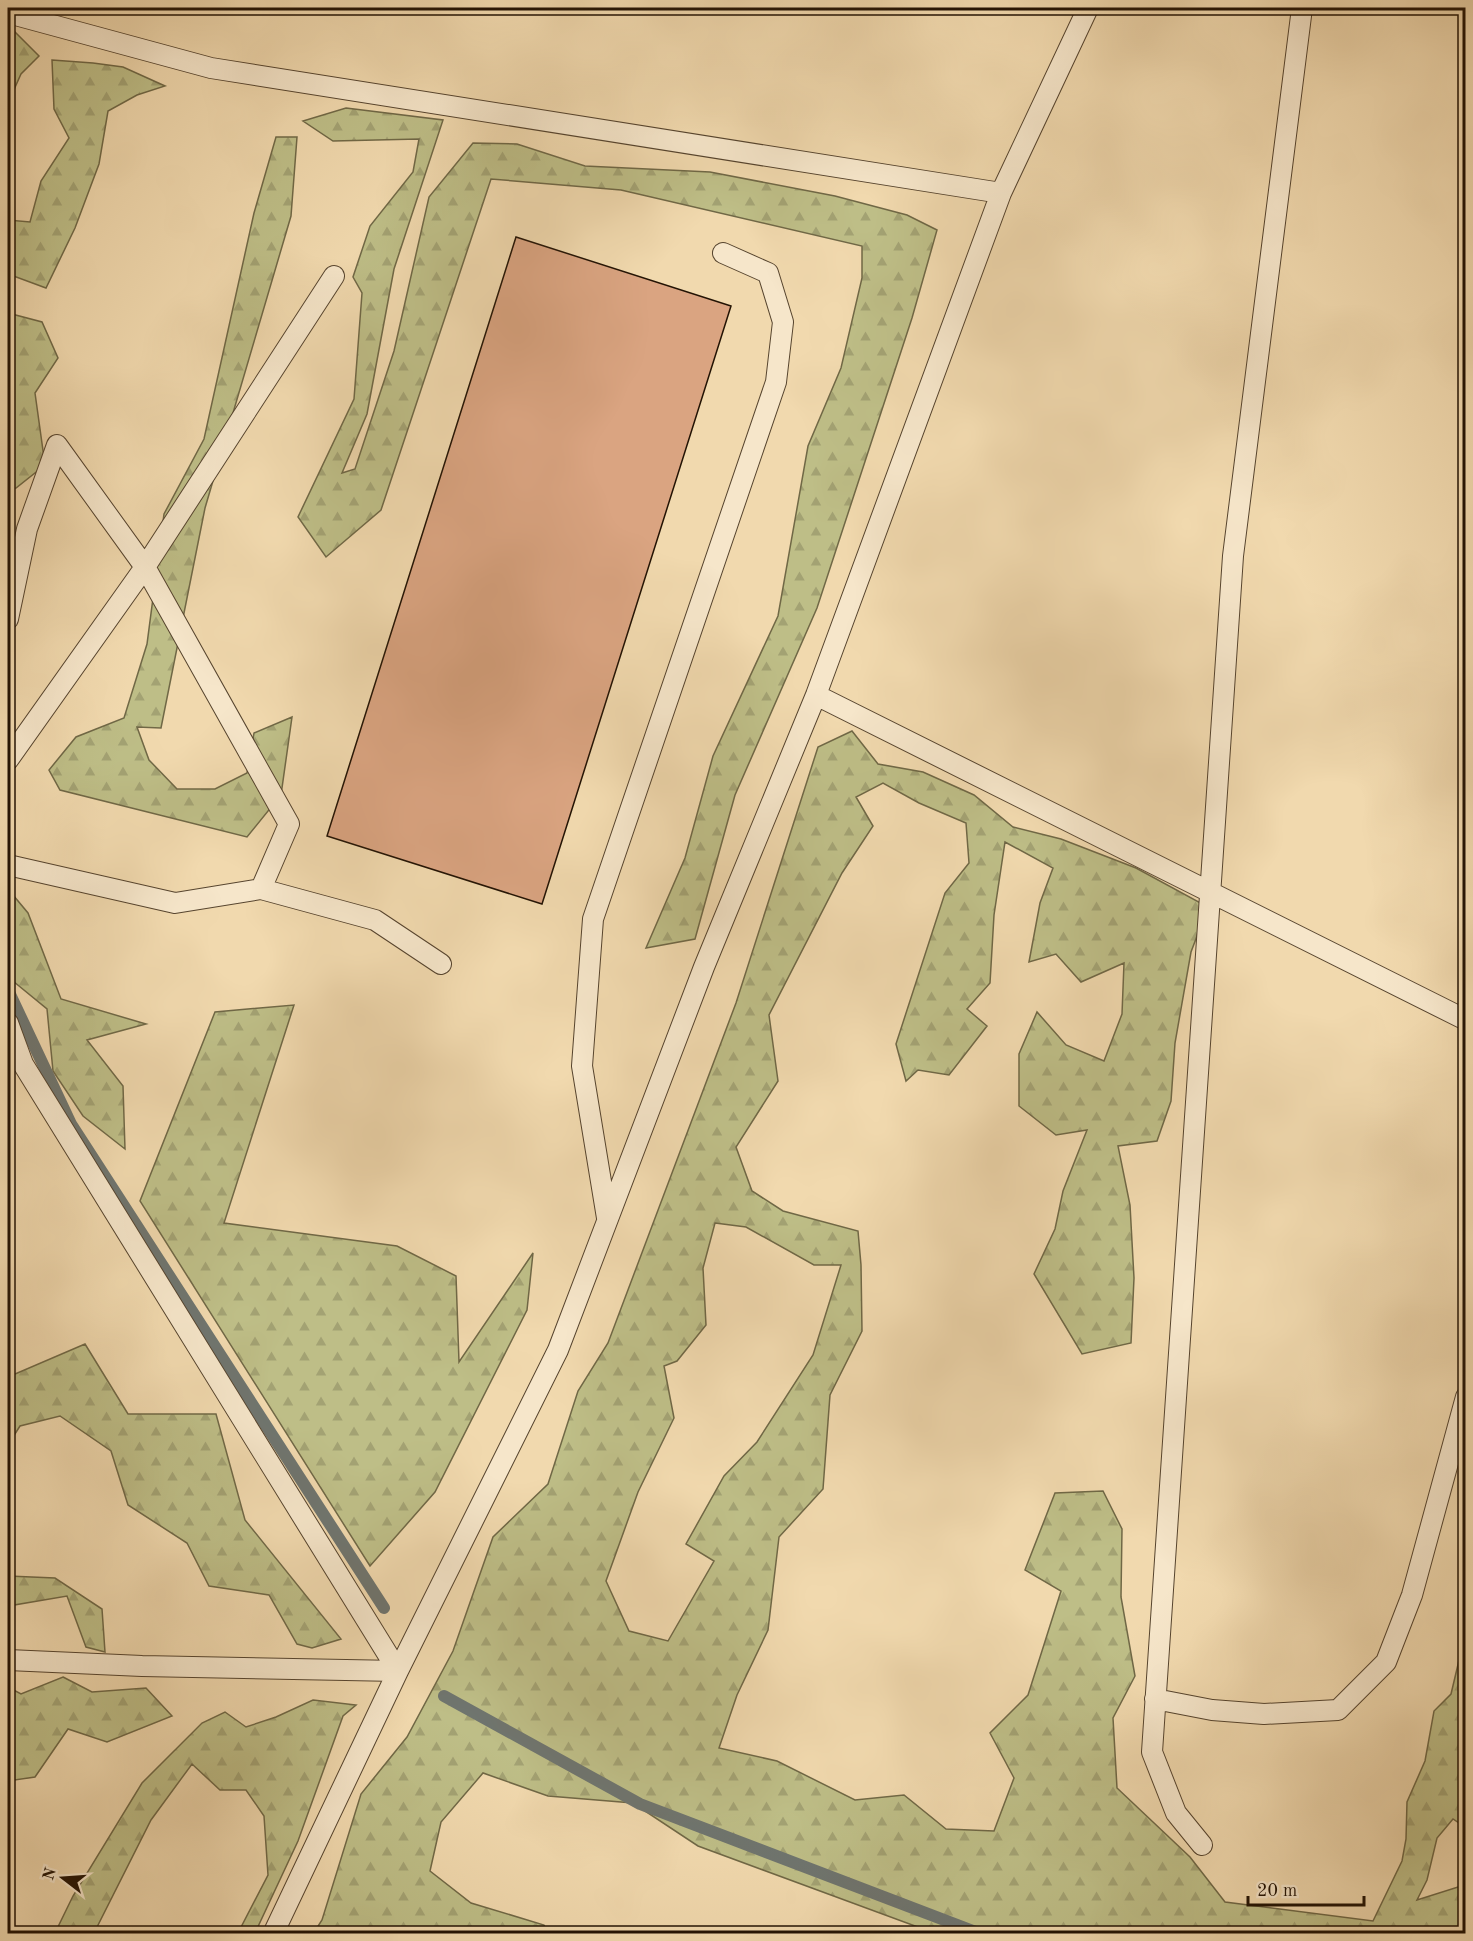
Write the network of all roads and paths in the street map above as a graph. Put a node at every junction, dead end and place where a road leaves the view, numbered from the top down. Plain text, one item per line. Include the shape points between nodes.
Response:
1 (1088, 8) edge
2 (1302, 8) edge
3 (8, 12) edge
4 (1001, 193) junction
5 (723, 253) dead end
6 (334, 276) dead end
7 (145, 567) junction
8 (8, 619) edge
9 (816, 695) junction
10 (8, 760) edge
11 (8, 865) edge
12 (261, 889) junction
13 (1209, 892) junction
14 (441, 964) dead end
15 (1466, 1020) edge
16 (8, 1023) edge
17 (607, 1220) junction
18 (1466, 1397) edge
19 (8, 1660) edge
20 (398, 1671) junction
21 (1155, 1699) junction
22 (1202, 1845) dead end
23 (273, 1934) edge

1 - 4 lane
2 - 13 lane via 1233,556
3 - 4 lane via 211,68
4 - 9 lane
5 - 17 lane via 768,273 783,322 776,382 593,919 582,1066
6 - 7 lane
7 - 8 lane via 57,445 27,529
7 - 10 lane
7 - 12 lane via 289,824
9 - 13 lane
9 - 17 lane via 704,967
11 - 12 lane via 175,903
12 - 14 lane via 375,920
13 - 15 lane
13 - 21 lane
16 - 20 lane via 23,1064
17 - 20 lane via 558,1350
18 - 21 lane via 1412,1595 1386,1662 1338,1710 1264,1714 1212,1710
19 - 20 lane
20 - 23 lane
21 - 22 lane via 1152,1752 1176,1813

